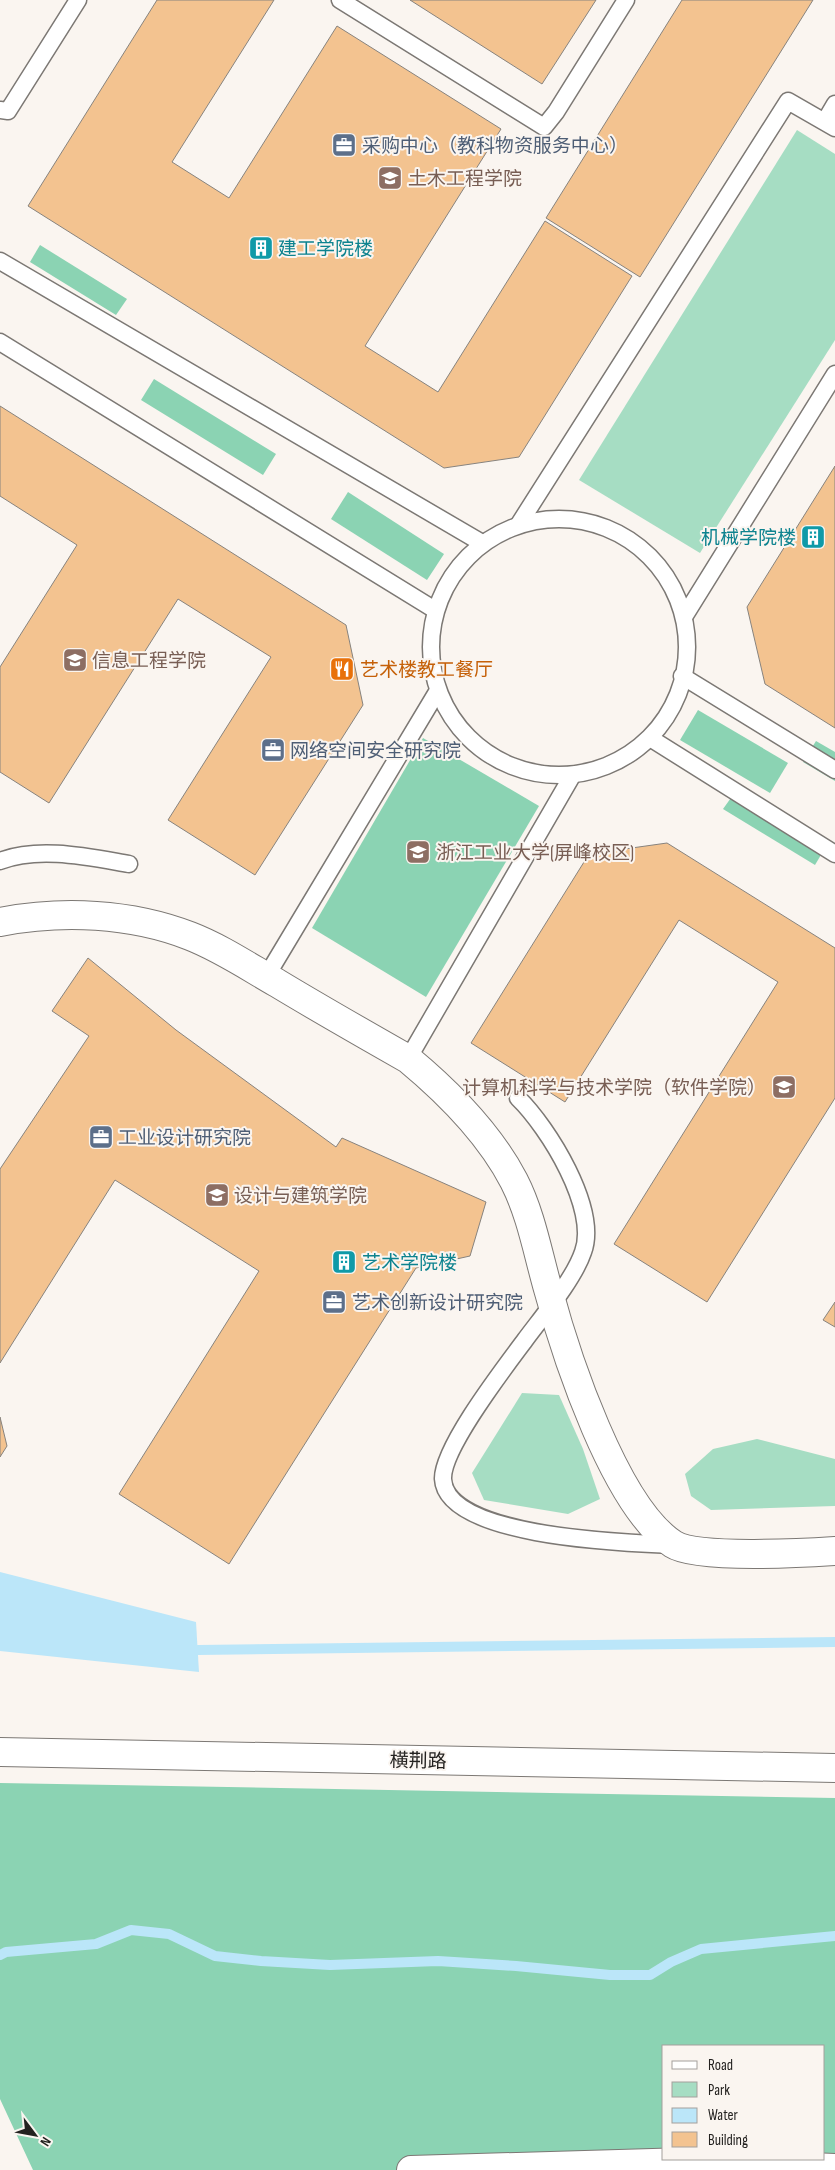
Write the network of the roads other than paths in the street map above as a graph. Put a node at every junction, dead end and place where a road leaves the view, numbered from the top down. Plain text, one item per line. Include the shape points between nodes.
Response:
1 (78, 0) edge
2 (340, 0) edge
3 (626, 0) edge
4 (835, 104) edge
5 (0, 110) edge
6 (830, 124) edge
7 (0, 261) edge
8 (0, 342) edge
9 (835, 374) edge
10 (519, 524) junction
11 (482, 543) junction
12 (435, 610) junction
13 (684, 616) junction
14 (682, 676) junction
15 (437, 692) junction
16 (650, 738) junction
17 (835, 770) edge
18 (572, 776) junction
19 (835, 854) edge
20 (0, 861) edge
21 (129, 864) dead end
22 (0, 922) edge
23 (266, 977) junction
24 (408, 1059) junction
25 (518, 1098) dead end
26 (552, 1303) junction
27 (674, 1545) junction
28 (835, 1551) edge
29 (0, 1752) edge
30 (835, 1768) edge
31 (835, 2168) edge
32 (411, 2170) edge

1 - 5 lane via 8,111
2 - 3 lane via 544,127
4 - 6 lane
6 - 10 lane via 788,101
7 - 11 lane
8 - 12 lane
9 - 13 lane
10 - 11 lane
10 - 13 lane via 560,518 601,524 637,544 667,576
11 - 12 lane via 453,573
12 - 15 lane via 430,652
13 - 14 lane via 687,660
14 - 16 lane via 675,702
14 - 17 lane
15 - 18 lane via 458,728 488,756 529,773
15 - 23 lane
16 - 18 lane via 614,764
16 - 19 lane
18 - 24 lane
20 - 21 lane via 20,854 69,855
22 - 23 main road via 27,916 95,915 135,921 190,936
23 - 24 main road
24 - 26 main road via 470,1118 514,1181 527,1214
25 - 26 lane via 550,1138 565,1164 578,1193 586,1229 584,1252
26 - 27 main road via 600,1437 628,1491 650,1522
26 - 27 lane via 471,1415 451,1454 443,1479 448,1495 463,1508 497,1524 587,1539
27 - 28 main road via 704,1551 757,1553
29 - 30 main road, 横荆路
31 - 32 main road via 687,2162

